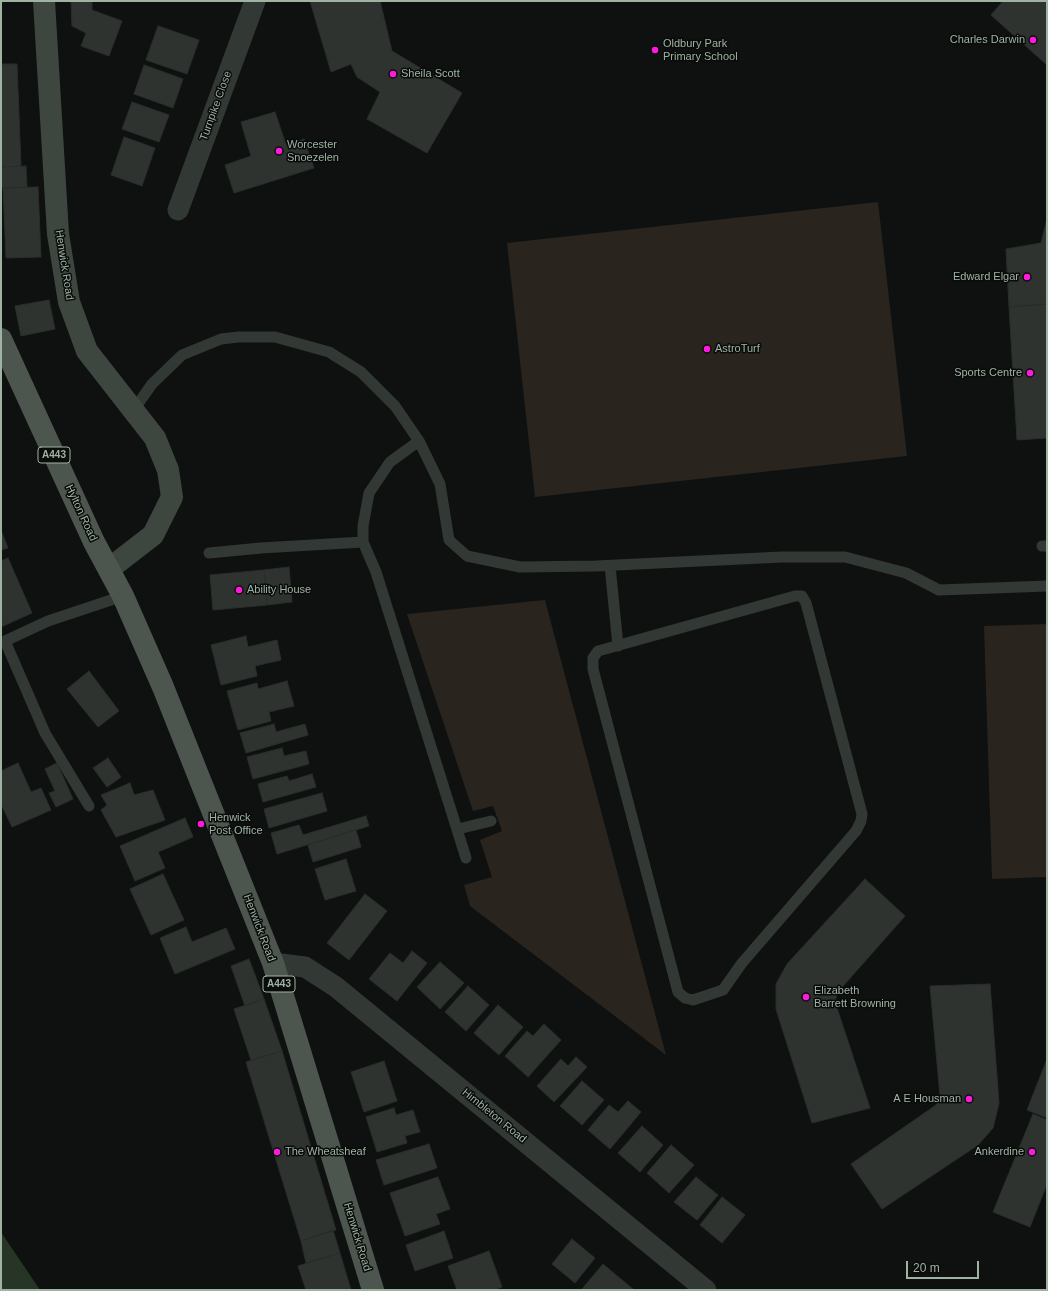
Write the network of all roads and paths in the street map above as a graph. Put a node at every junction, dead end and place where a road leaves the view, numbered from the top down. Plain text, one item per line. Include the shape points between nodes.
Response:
1 (44, 1) edge
2 (255, 1) edge
3 (178, 210) dead end
4 (1, 339) edge
5 (133, 411) junction
6 (419, 441) junction
7 (363, 542) junction
8 (209, 553) dead end
9 (610, 566) junction
10 (109, 569) junction
11 (1047, 586) edge
12 (123, 596) junction
13 (618, 646) junction
14 (163, 687) joint
15 (89, 806) dead end
16 (491, 820) dead end
17 (458, 830) junction
18 (466, 858) dead end
19 (273, 964) junction
20 (373, 1290) edge
21 (706, 1290) edge

1 - 5 main road, Henwick Road via 58,234 69,302 87,351
2 - 3 street, Turnpike Close
4 - 10 main road, Hylton Road / A443
5 - 6 lane via 152,384 182,355 221,340 238,337 275,338 329,352 361,372 395,406
5 - 10 main road, Henwick Road via 155,438 168,470 172,497 154,535
6 - 7 lane via 390,462 369,493
6 - 9 lane via 440,484 449,540 467,556 520,566
7 - 8 lane
7 - 17 lane via 376,572
9 - 11 lane via 782,557 845,557 906,573 939,590
9 - 13 lane
10 - 12 main road, Hylton Road / A443
12 - 14 main road, Hylton Road / A443
12 - 15 lane via 48,621 5,642 45,733
13 - 13 lane via 794,596 802,596 862,814 856,831 742,963 723,990 693,1000 678,992 593,669 593,658 598,652
14 - 19 main road, Henwick Road / A443
16 - 17 lane
17 - 18 lane
19 - 20 main road, Henwick Road / A443
19 - 21 street, Himbleton Road via 305,967 336,987

